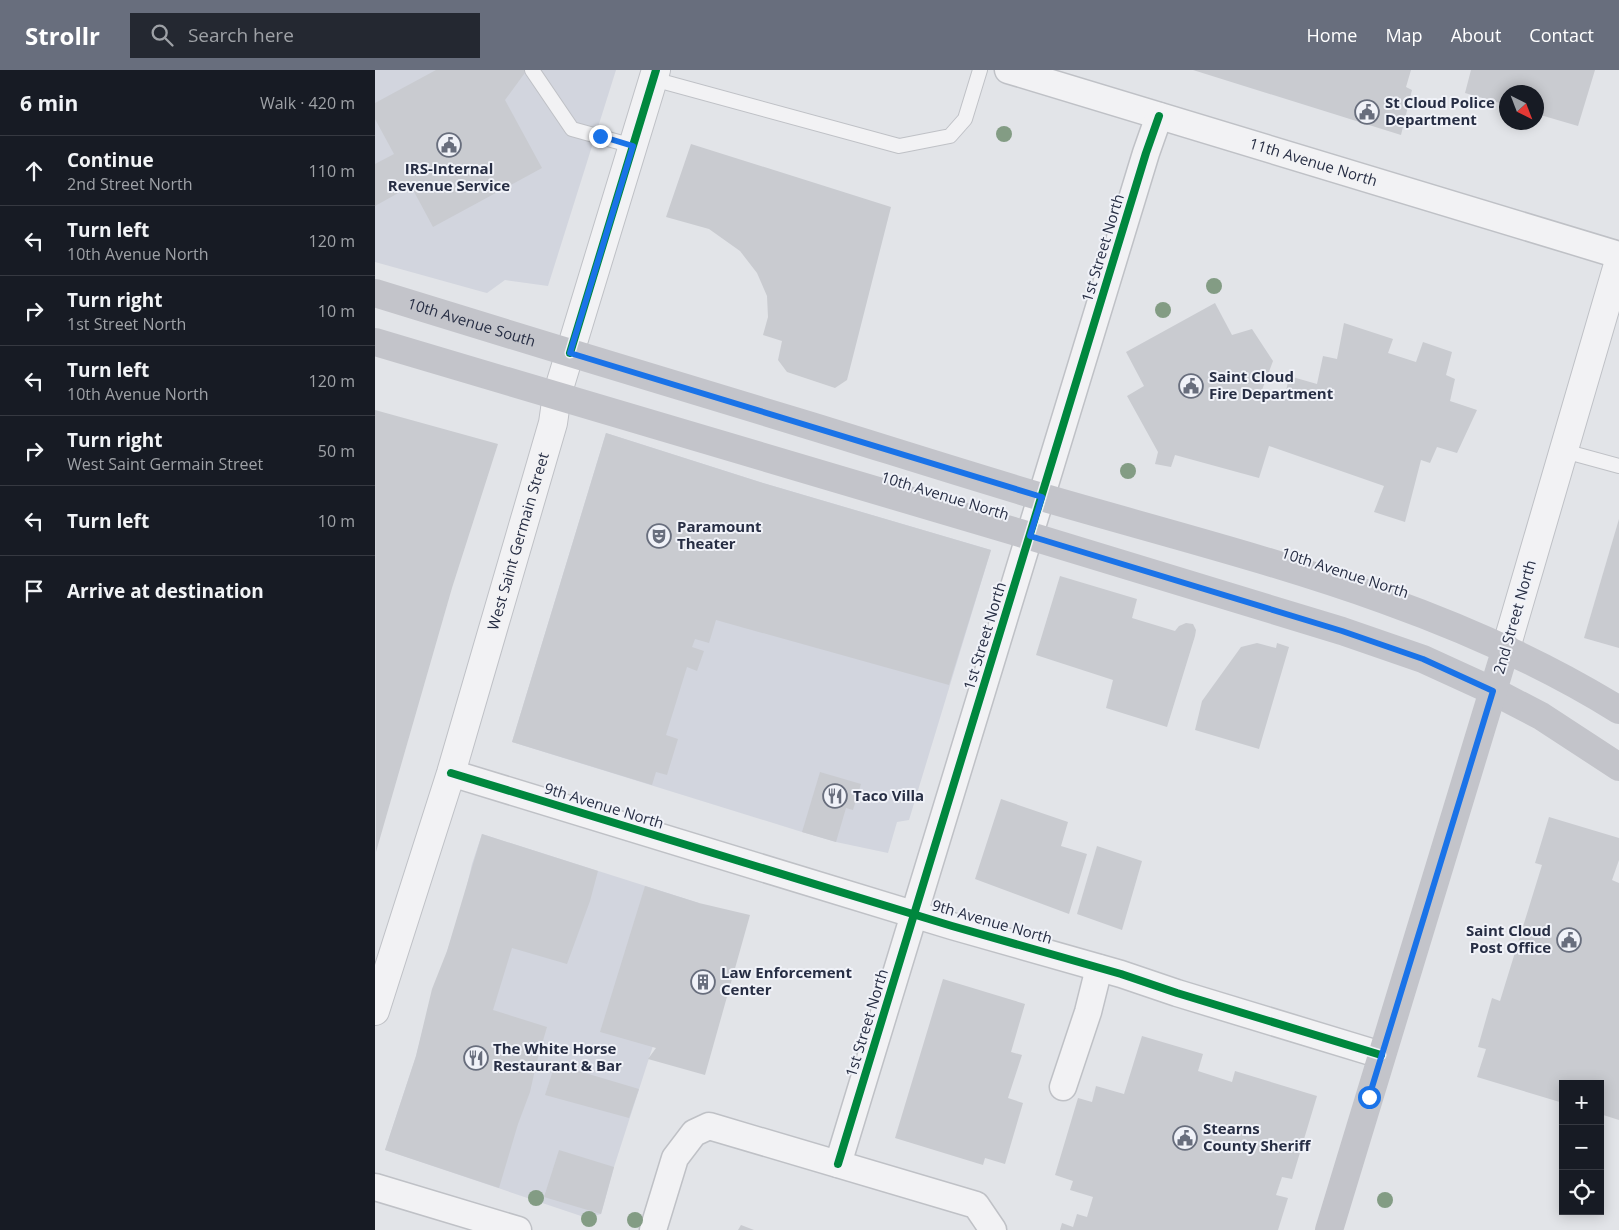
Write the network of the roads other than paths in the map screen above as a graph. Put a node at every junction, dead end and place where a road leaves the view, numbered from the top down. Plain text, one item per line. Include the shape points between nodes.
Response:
1 (532, 70) edge
2 (980, 70) edge
3 (1008, 70) edge
4 (655, 75) edge
5 (1159, 116) junction
6 (633, 146) junction
7 (1619, 255) edge
8 (1619, 261) edge
9 (375, 293) edge
10 (375, 342) edge
11 (570, 353) junction
12 (557, 395) junction
13 (1564, 451) junction
14 (1619, 466) edge
15 (1042, 497) junction
16 (1030, 536) junction
17 (1506, 648) junction
18 (1493, 691) junction
19 (1619, 710) edge
20 (1619, 767) edge
21 (451, 773) junction
22 (914, 914) junction
23 (1099, 968) junction
24 (375, 1011) edge
25 (1381, 1056) junction
26 (1063, 1087) dead end
27 (838, 1164) junction
28 (375, 1187) edge
29 (503, 1228) edge
30 (653, 1230) edge
31 (993, 1230) edge
32 (1329, 1230) edge

1 - 6 lane via 573,129
2 - 4 lane via 965,119 950,136 899,146
3 - 5 street, 11th Avenue North
4 - 6 street, West Saint Germain Street
5 - 7 street, 11th Avenue North
5 - 15 street, 1st Street North
6 - 11 street, West Saint Germain Street
8 - 13 street, 2nd Street North
9 - 11 main road, 10th Avenue South
10 - 12 main road
11 - 12 street, West Saint Germain Street
11 - 15 main road, 10th Avenue North
12 - 16 main road, 10th Avenue North
12 - 21 street, West Saint Germain Street via 553,423
13 - 14 lane
13 - 17 street, 2nd Street North
15 - 16 street, 1st Street North
15 - 17 main road, 10th Avenue North via 1354,588
16 - 18 main road, 10th Avenue North via 1342,631 1423,659
16 - 22 street, 1st Street North
17 - 18 main road, 2nd Street North
17 - 19 main road
18 - 20 main road via 1541,716
18 - 25 main road, 2nd Street North
21 - 22 street, 9th Avenue North
21 - 24 street, West Saint Germain Street
22 - 23 street, 9th Avenue North
22 - 27 street, 1st Street North
23 - 25 street, 9th Avenue North
23 - 26 street
25 - 32 main road, 2nd Street North
27 - 30 street via 709,1126 694,1132 675,1158
27 - 31 street via 976,1205
28 - 29 street

